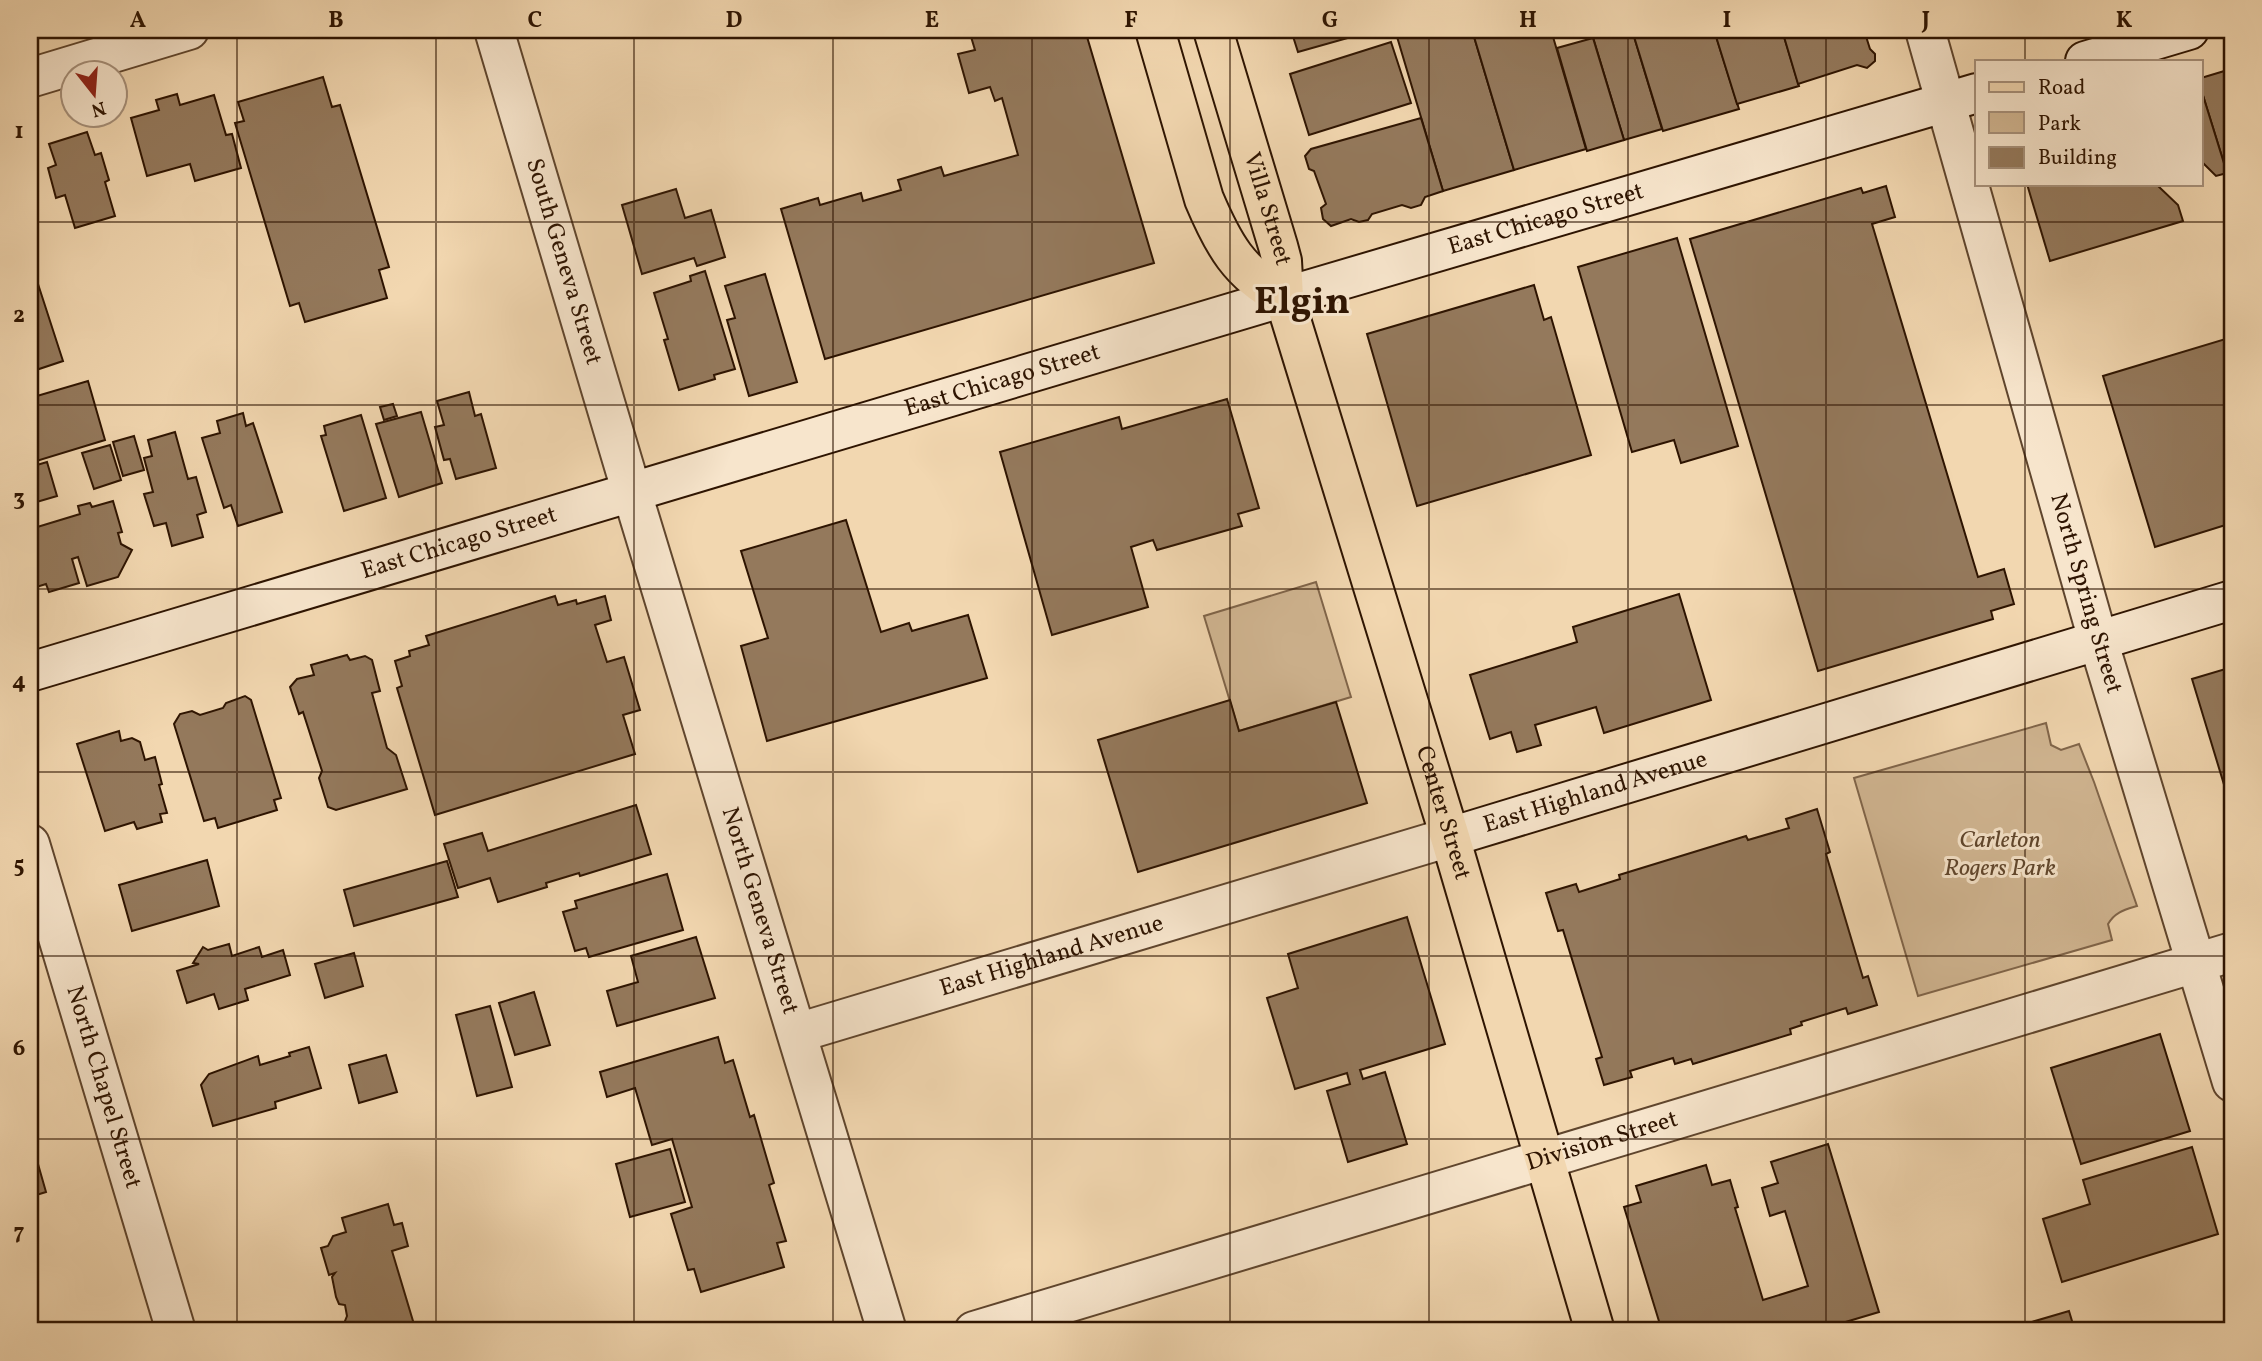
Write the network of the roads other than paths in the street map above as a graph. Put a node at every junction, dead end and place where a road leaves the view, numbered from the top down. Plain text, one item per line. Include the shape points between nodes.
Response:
1 (189, 30) edge
2 (494, 30) edge
3 (1155, 30) edge
4 (1213, 30) edge
5 (1925, 30) edge
6 (2189, 30) edge
7 (2088, 60) edge
8 (30, 78) edge
9 (1961, 98) edge
10 (1975, 153) edge
11 (1983, 186) edge
12 (1284, 297) junction
13 (632, 493) junction
14 (2232, 600) edge
15 (2098, 640) junction
16 (30, 672) edge
17 (1450, 837) junction
18 (30, 844) edge
19 (2232, 952) edge
20 (2196, 962) junction
21 (797, 1033) junction
22 (2232, 1082) edge
23 (1544, 1159) junction
24 (176, 1331) edge
25 (887, 1331) edge
26 (974, 1331) edge
27 (1595, 1331) edge

1 - 8 street
2 - 13 street, South Geneva Street
3 - 12 main road, Villa Street via 1215,224 1248,275
4 - 12 main road, Villa Street via 1282,261
5 - 9 street, North Spring Street
6 - 7 street
9 - 10 street, North Spring Street
9 - 12 street, East Chicago Street
11 - 15 street, North Spring Street
12 - 13 street, East Chicago Street
12 - 17 main road, Center Street
13 - 16 street, East Chicago Street
13 - 21 street, North Geneva Street
14 - 15 street, East Highland Avenue
15 - 17 street, East Highland Avenue
15 - 20 street, North Spring Street
17 - 21 street, East Highland Avenue
17 - 23 main road, Center Street
18 - 24 street, North Chapel Street
19 - 20 street, Division Street
20 - 22 street, North Spring Street
20 - 23 street, Division Street
21 - 25 street, North Geneva Street
23 - 26 street, Division Street
23 - 27 main road, Center Street

